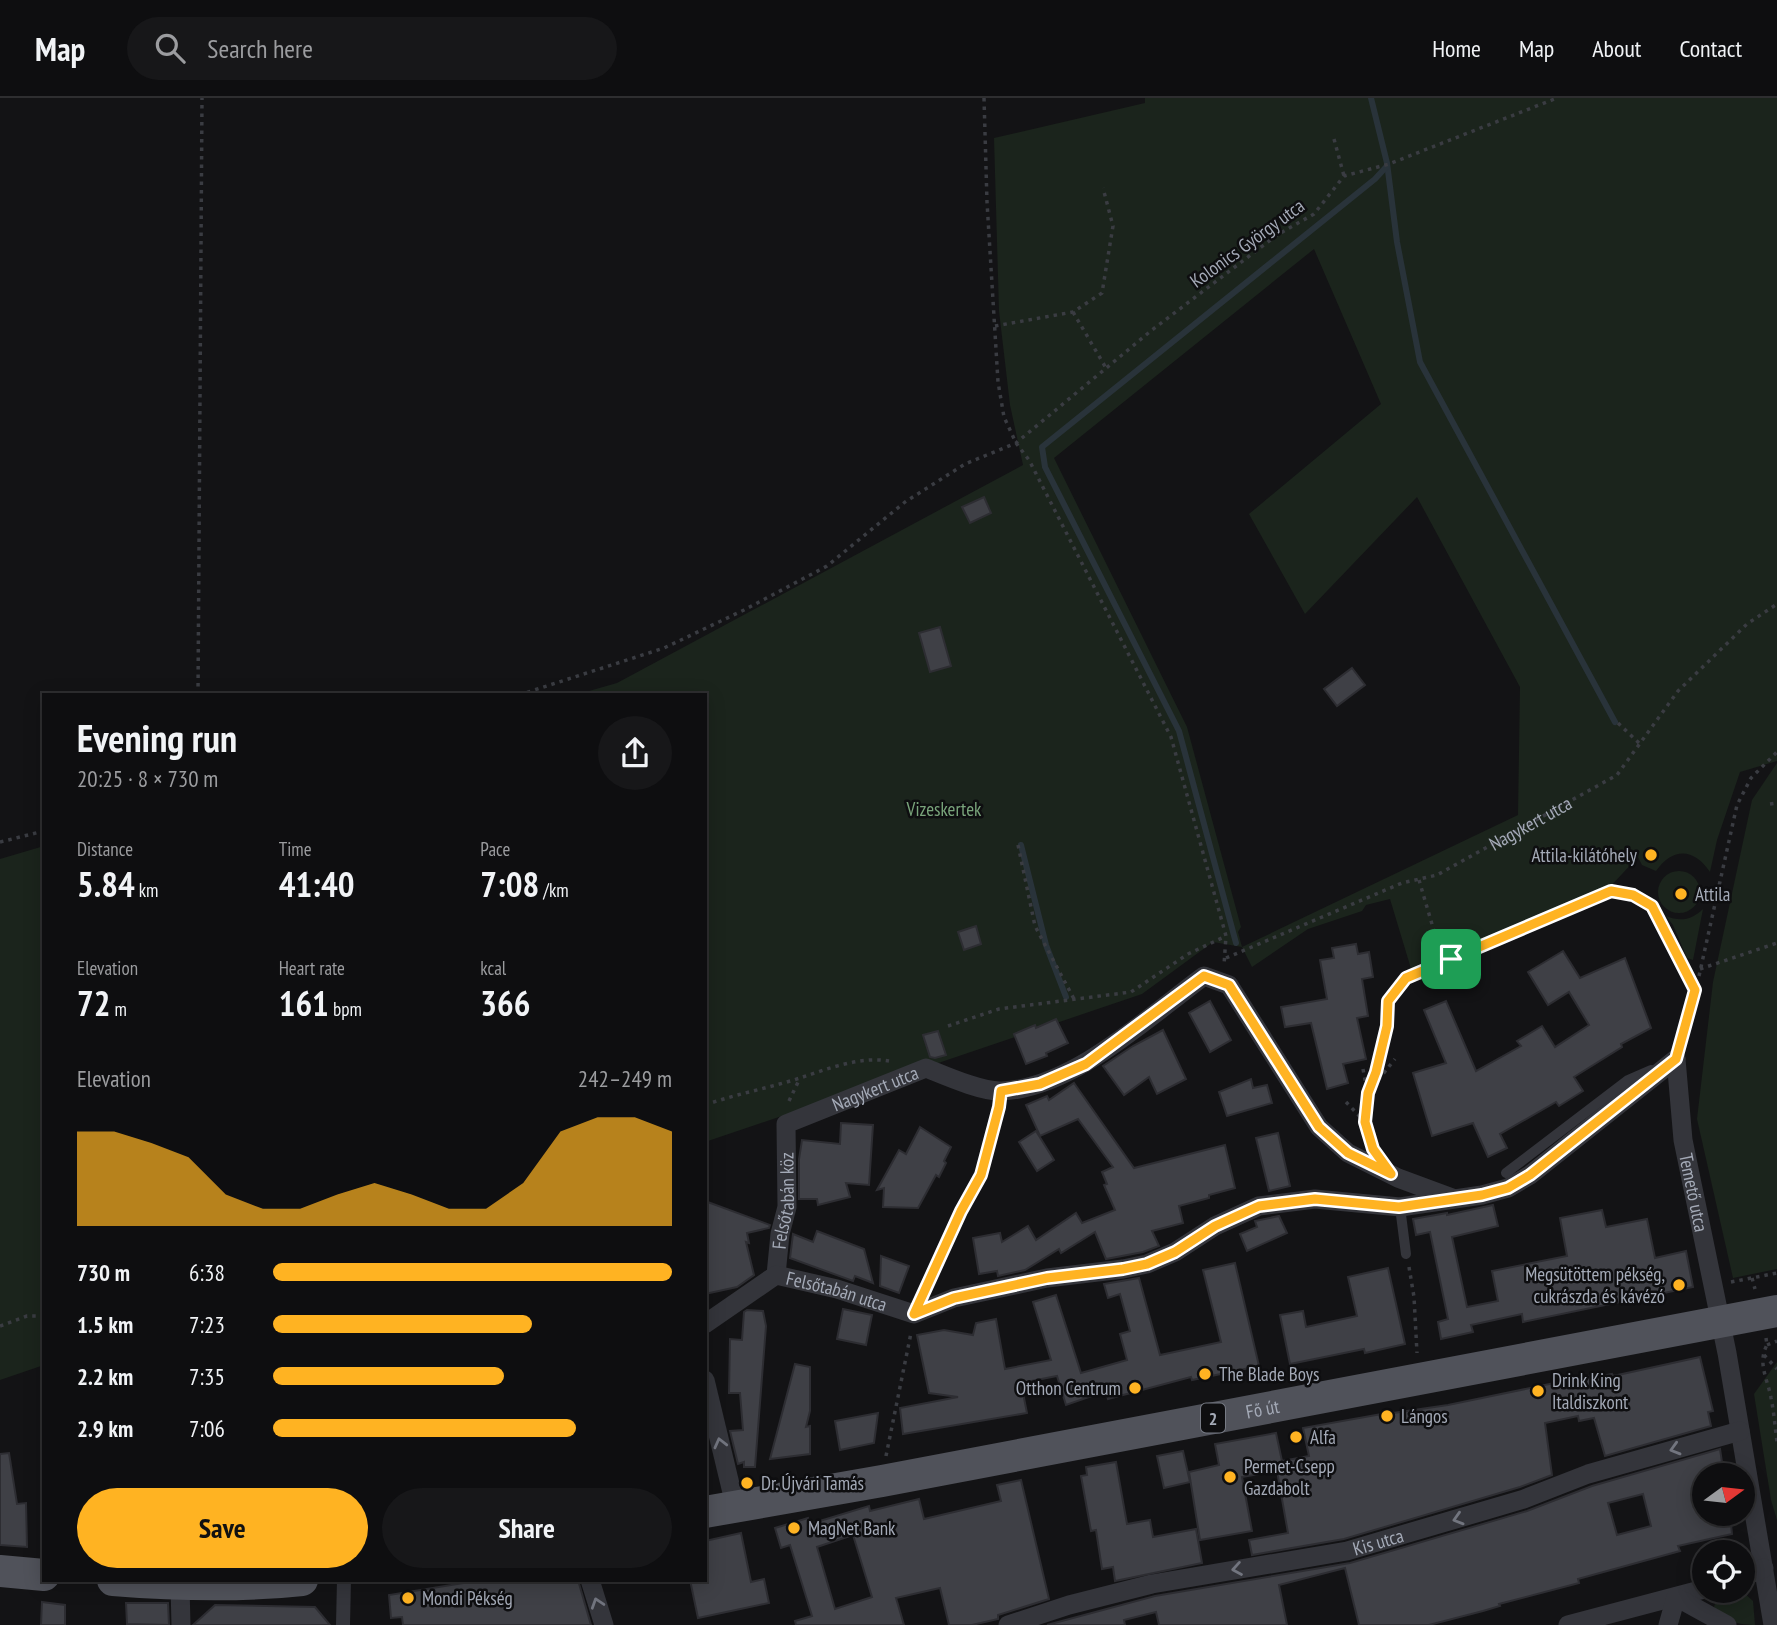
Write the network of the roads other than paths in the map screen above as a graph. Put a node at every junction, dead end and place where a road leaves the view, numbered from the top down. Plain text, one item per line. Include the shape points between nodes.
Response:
1 (1695, 990) road end
2 (1676, 1059) junction
3 (786, 1124) joint
4 (1506, 1172) dead end
5 (1456, 1200) junction
6 (1399, 1207) junction
7 (961, 1211) road end
8 (1406, 1254) road end
9 (776, 1275) junction
10 (914, 1314) junction
11 (1771, 1322) edge
12 (707, 1323) edge
13 (1721, 1323) junction
14 (707, 1397) edge
15 (1740, 1431) junction
16 (720, 1509) edge
17 (1764, 1568) junction
18 (0, 1571) edge
19 (1755, 1572) edge
20 (42, 1575) edge
21 (135, 1582) edge
22 (283, 1582) edge
23 (344, 1582) edge
24 (591, 1582) edge
25 (180, 1586) junction
26 (1692, 1592) edge
27 (1676, 1597) junction
28 (181, 1625) edge
29 (343, 1625) edge
30 (604, 1625) edge
31 (1008, 1625) edge
32 (1568, 1625) edge
33 (1668, 1625) edge
34 (1727, 1625) edge
35 (1773, 1625) edge

1 - 2 lane
2 - 4 lane via 1628,1080
2 - 5 street via 1530,1175 1508,1188
2 - 13 street, Temető utca via 1683,1139
3 - 5 street, Nagykert utca via 926,1068 1001,1091 1040,1084 1086,1064 1204,976 1229,985 1319,1127 1348,1153
3 - 9 street, Felsőtabán köz via 787,1207
5 - 6 street
6 - 8 lane
6 - 10 street via 1315,1199 1259,1206 1147,1264 1047,1278 954,1298
7 - 10 lane
9 - 10 street, Felsőtabán utca
9 - 12 street, Felsőtabán utca
11 - 13 main road, Fő út / 2
13 - 15 street, Temető utca
13 - 16 main road, Fő út / 2
16 -> 14 street
15 - 17 street, Temető utca
15 -> 31 street, Kis utca via 1347,1551 1152,1584
17 - 19 street
17 - 35 street, Temető utca
18 - 20 main road
21 - 25 main road
22 - 25 main road
23 - 29 street
30 -> 24 street
25 - 28 street
26 - 27 street
27 - 32 street
27 - 33 street
27 - 34 street

